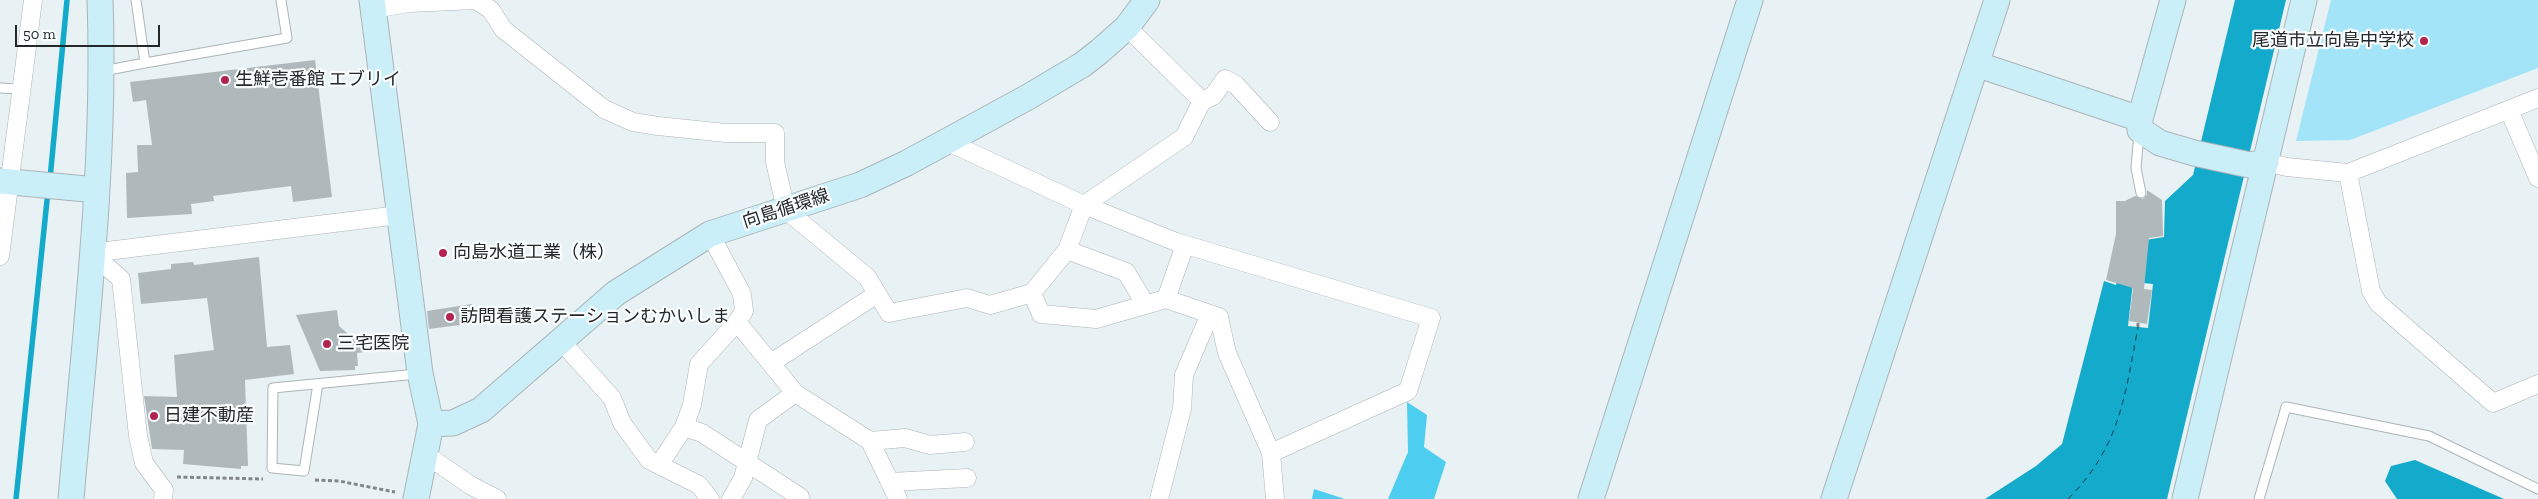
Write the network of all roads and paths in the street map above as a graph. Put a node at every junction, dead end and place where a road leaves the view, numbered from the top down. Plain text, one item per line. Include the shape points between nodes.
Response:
1 (33, 0) edge
2 (100, 0) edge
3 (136, 0) edge
4 (282, 0) edge
5 (1750, 0) edge
6 (1997, 0) edge
7 (2173, 0) edge
8 (2304, 0) edge
9 (1141, 2) edge
10 (373, 5) edge
11 (1127, 27) junction
12 (145, 62) junction
13 (1976, 64) junction
14 (102, 72) junction
15 (0, 88) edge
16 (20, 89) junction
17 (2538, 98) edge
18 (1202, 101) junction
19 (2509, 110) junction
20 (1270, 122) dead end
21 (2140, 124) junction
22 (946, 141) junction
23 (2258, 163) junction
24 (2348, 173) junction
25 (2538, 178) edge
26 (5, 181) edge
27 (88, 189) junction
28 (2141, 193) dead end
29 (1084, 205) junction
30 (786, 210) junction
31 (399, 215) junction
32 (710, 234) junction
33 (1185, 245) junction
34 (1067, 250) junction
35 (91, 253) junction
36 (0, 256) edge
37 (1032, 293) junction
38 (878, 294) junction
39 (1166, 299) junction
40 (1146, 305) junction
41 (1210, 314) junction
42 (738, 322) junction
43 (561, 341) junction
44 (771, 363) junction
45 (420, 373) junction
46 (318, 384) junction
47 (2538, 384) edge
48 (795, 392) junction
49 (431, 424) junction
50 (684, 427) junction
51 (870, 441) junction
52 (965, 442) dead end
53 (1270, 453) junction
54 (425, 454) junction
55 (748, 463) junction
56 (659, 465) junction
57 (967, 478) dead end
58 (890, 482) junction
59 (2538, 489) edge
60 (800, 497) dead end
61 (71, 499) edge
62 (163, 499) edge
63 (416, 499) edge
64 (496, 499) edge
65 (710, 499) edge
66 (731, 499) edge
67 (898, 499) edge
68 (1159, 499) edge
69 (1275, 499) edge
70 (1591, 499) edge
71 (1834, 499) edge
72 (2185, 499) edge
73 (2259, 499) edge

1 - 16 street
2 - 14 street
3 - 12 lane
4 - 12 lane via 287,38
5 - 70 street
6 - 13 street
7 - 21 street
8 - 23 street
9 - 11 street, 向島循環線
10 - 30 street via 476,0 492,10 503,29 604,109 634,122 658,126 726,133 774,133 775,162
10 - 31 street
11 - 18 street
11 - 22 street, 向島循環線 via 1082,65
12 - 14 lane
13 - 21 street
13 - 71 street
14 - 27 street
15 - 16 lane
16 - 26 street
17 - 19 street
18 - 20 street via 1213,96 1225,79 1236,85
18 - 29 street via 1184,137
19 - 24 street
19 - 25 street
21 - 23 street via 2160,143 2194,153
21 - 28 lane via 2136,168
22 - 29 street
22 - 30 street, 向島循環線 via 860,185
23 - 24 street
23 - 72 street
24 - 47 street via 2371,291 2378,303 2493,403
26 - 27 street
26 - 36 street
27 - 35 street
29 - 33 street
29 - 34 street
30 - 32 street, 向島循環線
30 - 38 street via 867,277
31 - 35 street
31 - 45 street
32 - 42 street via 742,294 744,311
32 - 43 street, 向島循環線 via 616,293
33 - 39 street
33 - 53 street via 1431,318 1408,391
34 - 37 street
34 - 40 street via 1126,272
35 - 61 street
35 - 62 street via 121,279 138,436 144,463 164,490
37 - 38 street via 990,305 967,298 889,313
37 - 40 street via 1041,314 1096,319
38 - 44 street
39 - 40 street
39 - 41 street
41 - 53 street via 1219,317 1227,353
41 - 68 street via 1184,375 1182,409
42 - 44 street
42 - 50 street via 699,364 692,405
43 - 49 street, 向島循環線 via 481,410 453,423
43 - 56 street via 612,398 622,423 648,460
44 - 48 street
45 - 46 lane
45 - 49 street
46 - 46 lane via 274,388 272,468 304,471
48 - 51 street
48 - 55 street via 758,420
49 - 54 street
50 - 55 street via 702,433
50 - 56 street
51 - 52 street via 905,438 930,444
51 - 58 street
53 - 69 street
54 - 63 street
54 - 64 street
55 - 60 street
55 - 66 street via 744,478
56 - 65 street via 700,485
57 - 58 street
58 - 67 street
59 - 73 lane via 2429,436 2286,407

